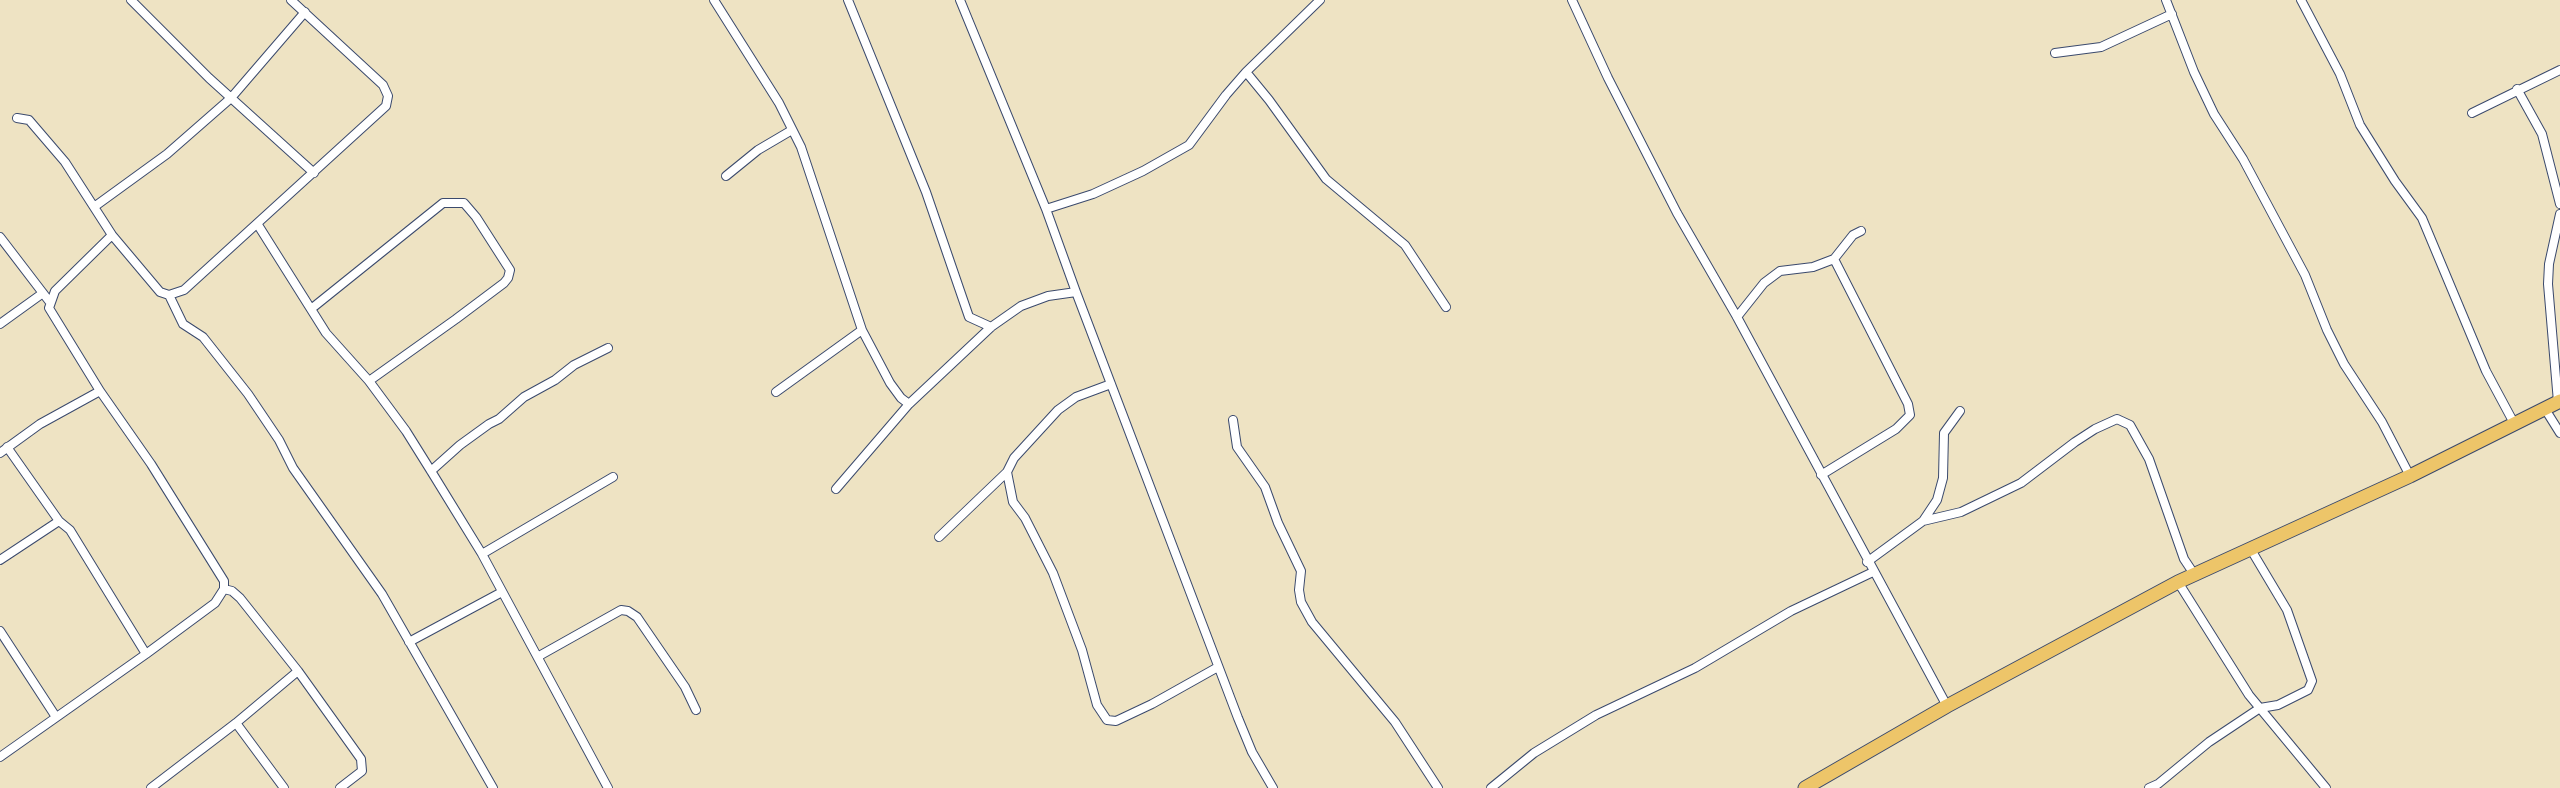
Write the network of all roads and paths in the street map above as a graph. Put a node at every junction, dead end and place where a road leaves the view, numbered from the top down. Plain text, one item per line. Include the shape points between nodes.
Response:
1 (131, 0) edge
2 (291, 0) edge
3 (714, 0) edge
4 (848, 0) edge
5 (960, 0) edge
6 (1320, 0) edge
7 (1572, 0) edge
8 (2166, 0) edge
9 (2301, 0) edge
10 (305, 12) junction
11 (2172, 14) junction
12 (2055, 53) dead end
13 (2560, 70) edge
14 (1246, 72) junction
15 (2517, 90) junction
16 (231, 98) junction
17 (2472, 113) dead end
18 (17, 118) dead end
19 (792, 130) junction
20 (314, 173) junction
21 (726, 176) dead end
22 (2560, 204) edge
23 (94, 207) junction
24 (1046, 209) junction
25 (2560, 214) edge
26 (258, 225) junction
27 (1861, 231) dead end
28 (112, 236) junction
29 (0, 237) edge
30 (1834, 259) junction
31 (1076, 292) junction
32 (43, 293) junction
33 (169, 295) junction
34 (49, 301) junction
35 (1446, 307) dead end
36 (312, 309) junction
37 (1737, 317) junction
38 (0, 324) edge
39 (991, 327) junction
40 (862, 330) junction
41 (608, 348) dead end
42 (370, 381) junction
43 (1111, 384) junction
44 (100, 391) junction
45 (776, 392) dead end
46 (2559, 401) edge
47 (909, 404) junction
48 (2545, 409) junction
49 (1960, 411) dead end
50 (1233, 420) dead end
51 (2514, 425) junction
52 (2560, 433) edge
53 (7, 447) junction
54 (0, 453) edge
55 (431, 471) junction
56 (1007, 472) junction
57 (1820, 475) junction
58 (2410, 476) junction
59 (613, 478) dead end
60 (836, 489) dead end
61 (59, 521) junction
62 (1923, 521) junction
63 (939, 537) dead end
64 (2250, 548) junction
65 (482, 554) junction
66 (1, 556) edge
67 (1867, 562) junction
68 (1873, 572) junction
69 (2194, 574) junction
70 (2178, 582) junction
71 (224, 589) junction
72 (502, 592) junction
73 (0, 631) edge
74 (409, 642) junction
75 (146, 654) junction
76 (539, 656) junction
77 (1218, 667) junction
78 (298, 671) junction
79 (1947, 706) junction
80 (2260, 708) junction
81 (696, 710) dead end
82 (56, 718) junction
83 (236, 723) junction
84 (0, 757) edge
85 (2160, 786) edge
86 (151, 788) edge
87 (284, 788) edge
88 (340, 788) edge
89 (493, 788) edge
90 (608, 788) edge
91 (1273, 788) edge
92 (1438, 788) edge
93 (1491, 788) edge
94 (1806, 788) edge
95 (2149, 788) edge
96 (2326, 788) edge

1 - 16 street
2 - 10 street
3 - 19 street via 779,103
4 - 39 street via 926,192 969,317
5 - 24 street
6 - 14 street
7 - 37 street via 1608,78 1677,213
8 - 11 street
9 - 51 street via 2340,74 2360,125 2422,218 2486,371
10 - 16 street
10 - 20 street via 383,85 388,96 386,106
11 - 12 street via 2101,47
11 - 58 street via 2194,72 2214,114 2242,159 2305,275 2344,364 2382,422
13 - 15 street
14 - 24 street via 1226,94 1189,145 1143,171 1093,194
14 - 35 street via 1326,179 1405,245
15 - 17 street
15 - 22 street via 2542,134
16 - 20 street
16 - 23 street via 167,154
18 - 23 street via 29,120 65,162
19 - 21 street via 758,150
19 - 40 street via 810,169
20 - 26 street
23 - 28 street
24 - 31 street
25 - 46 street via 2549,264 2548,284
26 - 33 street via 184,290
26 - 36 street
27 - 30 street via 1853,234
28 - 33 street via 160,292
28 - 34 street via 55,291
29 - 32 street
30 - 37 street via 1813,267 1780,270 1764,283
30 - 57 street via 1908,404 1910,416 1896,429
31 - 39 street via 1048,296 1022,306
31 - 43 street
32 - 34 street
32 - 38 street
33 - 74 street via 183,324 203,337 248,394 279,440 293,468 382,594
34 - 44 street via 52,317
36 - 42 street via 326,333
36 - 42 street via 443,203 464,203 510,270 508,278 456,320
37 - 57 street
39 - 47 street
40 - 45 street
40 - 47 street via 890,383
41 - 55 street via 574,365 524,397 499,419 460,445
42 - 55 street
43 - 56 street via 1076,397 1058,410 1014,458
43 - 77 street
44 - 53 street via 40,424
44 - 71 street via 151,464 224,581
46 - 48 main road
47 - 60 street
48 - 51 main road
48 - 52 street
49 - 62 street via 1944,433 1943,478 1937,500
50 - 92 street via 1237,447 1265,487 1278,523 1301,571 1301,602 1317,627 1395,722
51 - 58 main road
53 - 54 street
53 - 61 street
55 - 65 street
56 - 63 street
56 - 77 street via 1013,502 1025,518 1050,566 1082,650 1097,705 1107,720 1116,720 1152,704
57 - 67 street
58 - 64 main road
59 - 65 street
61 - 66 street
61 - 75 street via 70,530
62 - 67 street
62 - 69 street via 1961,512 2022,483 2075,442 2117,419 2130,425 2149,459 2184,559
64 - 69 main road
64 - 80 street via 2287,610 2312,681 2308,690 2278,705
65 - 72 street
67 - 68 street
68 - 79 street
68 - 93 street via 1791,611 1695,668 1596,715 1534,753
69 - 70 main road
70 - 79 main road
70 - 80 street
71 - 75 street via 215,602
71 - 78 street via 232,591 240,598
72 - 74 street
72 - 76 street
73 - 82 street
74 - 89 street
75 - 82 street
76 - 81 street via 621,610 628,612 637,617 685,687
76 - 90 street
77 - 91 street via 1252,752
78 - 83 street
78 - 88 street via 361,759 362,771
79 - 94 main road
80 - 85 street via 2209,742
80 - 96 street
82 - 84 street
83 - 86 street
83 - 87 street
85 - 95 street

